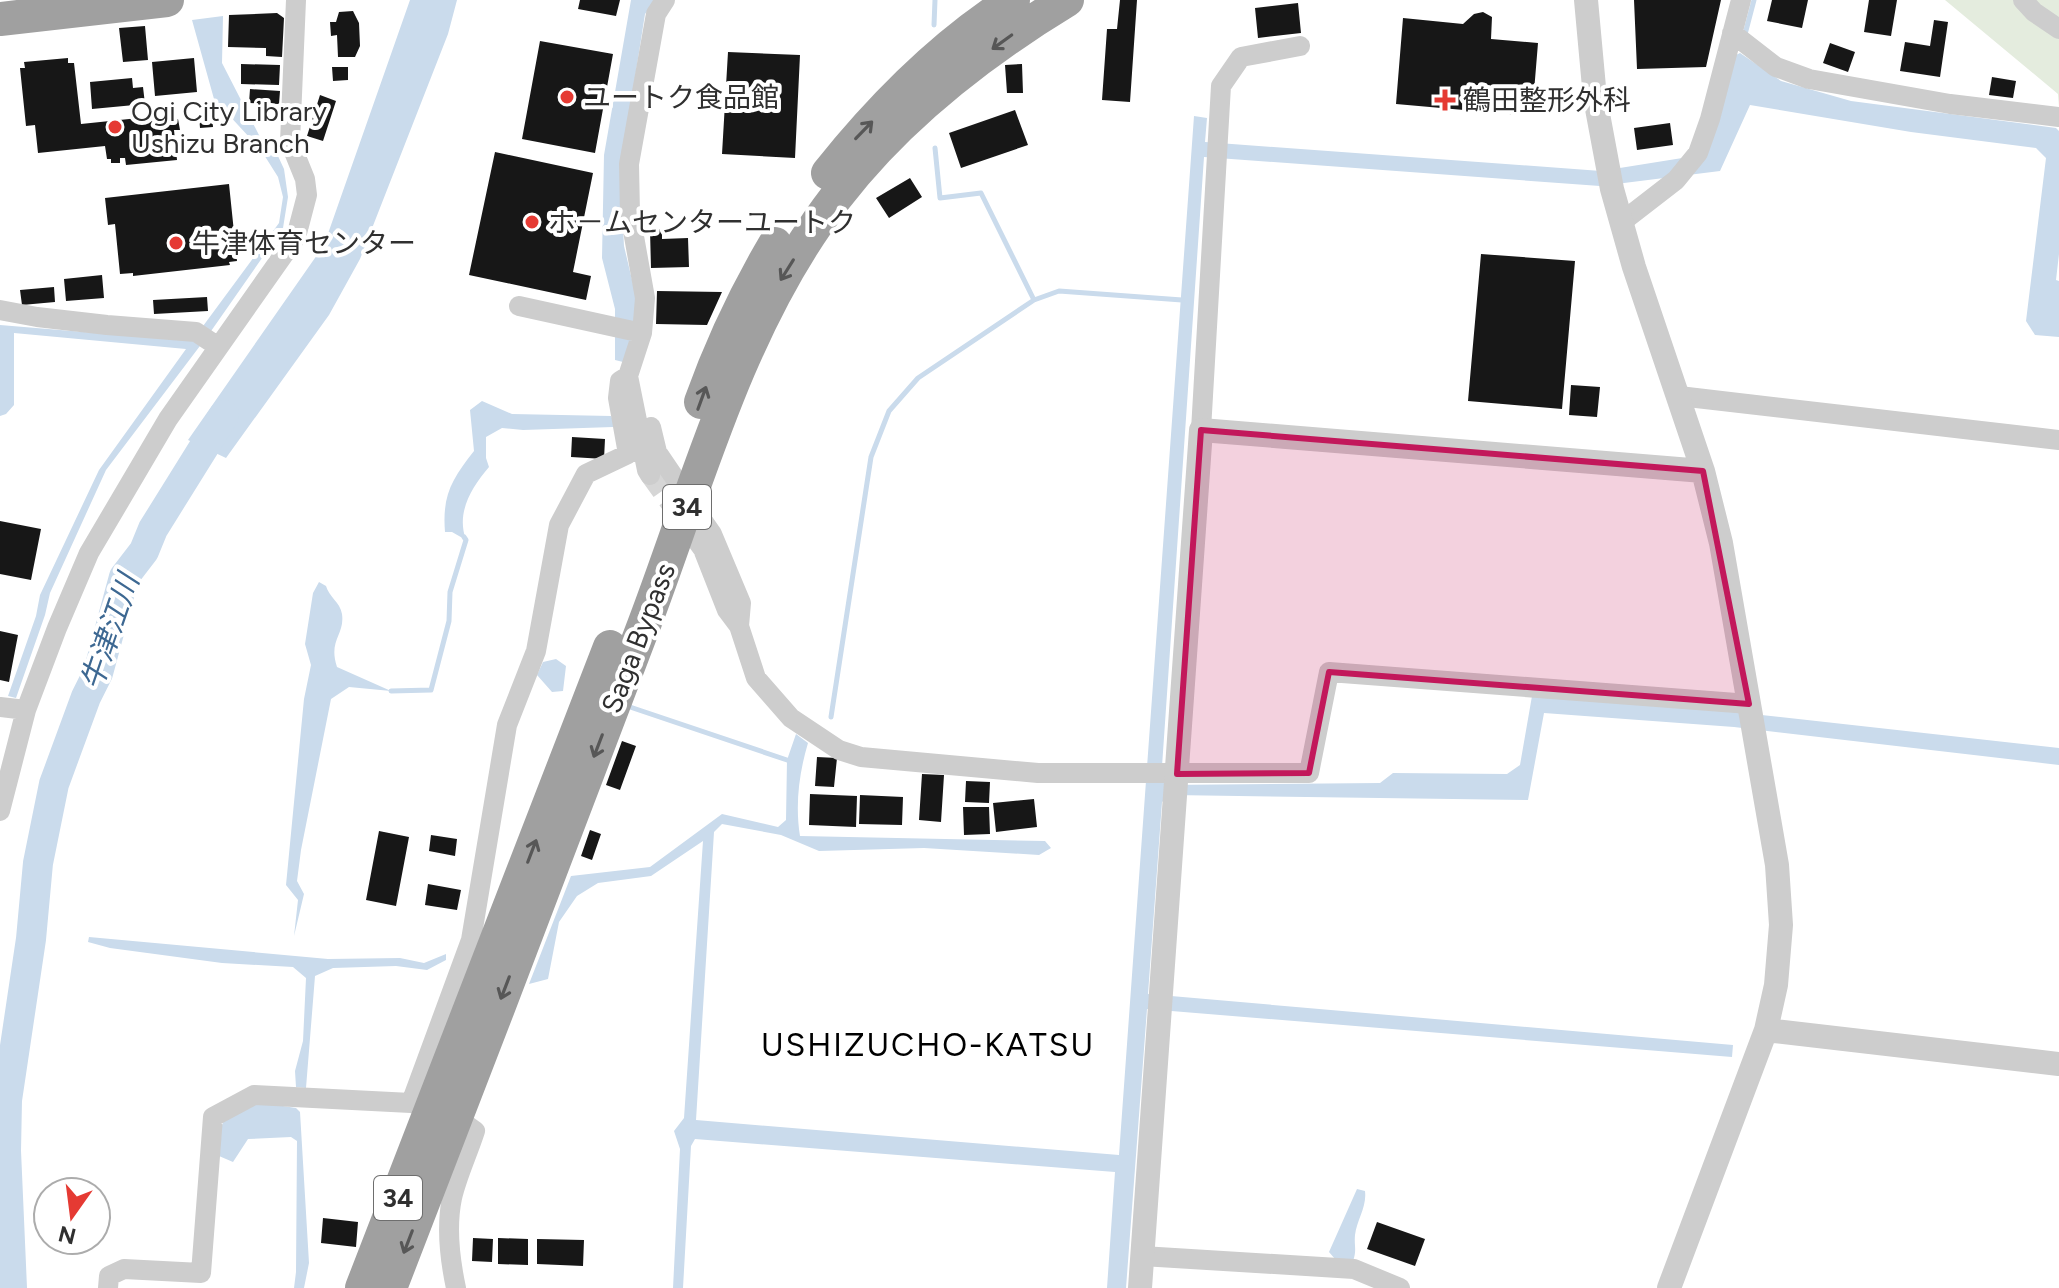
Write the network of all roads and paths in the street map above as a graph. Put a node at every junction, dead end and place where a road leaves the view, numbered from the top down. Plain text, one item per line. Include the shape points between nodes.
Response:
1 (167, 0) edge
2 (296, 0) edge
3 (665, 0) edge
4 (1013, 0) edge
5 (1067, 0) edge
6 (1586, 0) edge
7 (1741, 0) edge
8 (2023, 0) edge
9 (0, 19) edge
10 (2059, 29) edge
11 (1732, 33) junction
12 (1300, 46) dead end
13 (2059, 117) edge
14 (1623, 221) junction
15 (519, 306) dead end
16 (0, 310) edge
17 (642, 333) junction
18 (208, 339) junction
19 (631, 367) junction
20 (1679, 396) junction
21 (1201, 430) junction
22 (2059, 440) edge
23 (1703, 471) junction
24 (671, 484) junction
25 (695, 538) tunnel mouth
26 (739, 626) junction
27 (1749, 704) junction
28 (10, 708) edge
29 (1163, 774) junction
30 (0, 811) edge
31 (479, 889) junction
32 (511, 904) junction
33 (1766, 1030) junction
34 (2059, 1064) edge
35 (434, 1109) junction
36 (1142, 1256) junction
37 (108, 1288) edge
38 (362, 1288) edge
39 (390, 1288) edge
40 (456, 1288) edge
41 (1140, 1288) edge
42 (1400, 1288) edge
43 (1669, 1288) edge

1 - 9 highway
2 - 18 street via 290,142 305,179 303,218 296,237
3 - 17 street via 656,14 629,164 630,214 645,298
24 -> 4 highway, Saga Bypass / 34 via 724,339 784,232 867,126 944,52
5 -> 24 highway, Saga Bypass / 34 via 1002,41 944,87 857,171 782,278
6 - 14 street via 1595,98
7 - 11 street
8 - 10 street
11 - 13 street via 1776,67 1809,79
11 - 14 street via 1698,153 1676,180
12 - 21 street via 1241,57 1221,86
14 - 20 street
15 - 17 street
16 - 18 street
17 - 19 street
18 - 28 street
19 - 24 street
19 - 31 street via 620,381 618,398 628,454 586,474 559,525 536,651 507,725
20 - 22 street
20 - 23 street
21 - 23 street
21 - 29 street
23 - 27 street
24 - 26 street via 712,534 741,603
32 -> 24 highway, Saga Bypass / 34
24 -> 35 highway, Saga Bypass / 34
25 - 26 street
26 - 29 street via 756,678 791,718 839,750 861,757 1038,773
27 - 29 street via 1329,672 1309,773
27 - 33 street via 1777,865 1781,925
28 - 30 street
29 - 36 street via 1175,802
31 - 32 street
31 - 35 street
32 - 35 highway, Saga Bypass / 34
33 - 34 street
33 - 43 street
35 - 37 street via 254,1095 213,1117 201,1273 124,1269 109,1276
35 - 38 highway, Saga Bypass / 34
35 -> 39 highway, Saga Bypass / 34
35 - 40 street via 475,1131 452,1199
36 - 41 street
36 - 42 street via 1354,1269

